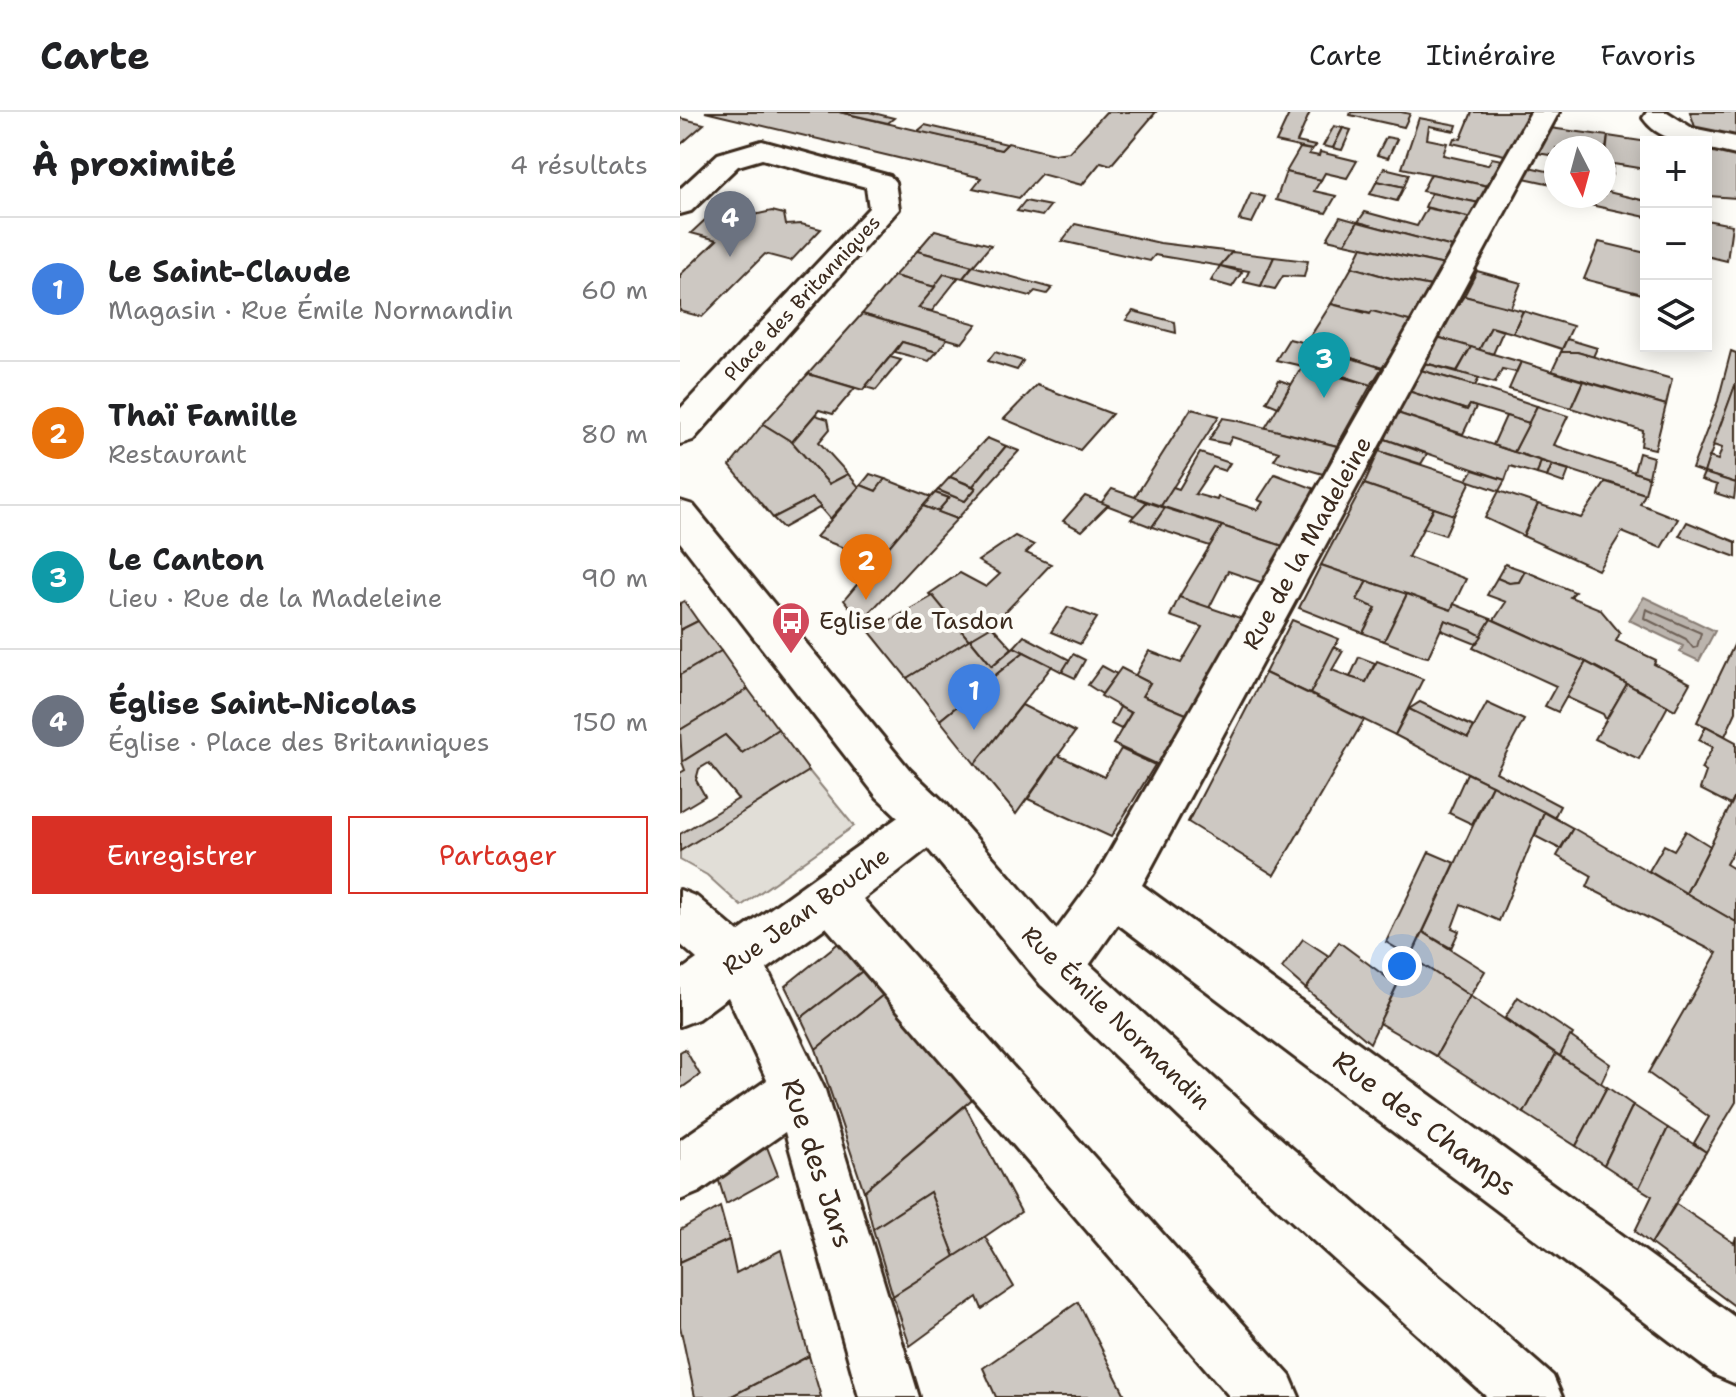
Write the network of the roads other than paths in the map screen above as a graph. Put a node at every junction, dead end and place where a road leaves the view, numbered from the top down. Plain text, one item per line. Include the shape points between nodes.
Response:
1 (1545, 112) edge
2 (1649, 114) edge
3 (1736, 146) edge
4 (680, 205) edge
5 (680, 431) edge
6 (682, 512) edge
7 (931, 819) junction
8 (1113, 892) junction
9 (830, 896) junction
10 (680, 913) edge
11 (738, 963) junction
12 (1058, 968) junction
13 (680, 1001) edge
14 (799, 1090) junction
15 (680, 1173) edge
16 (1736, 1354) edge
17 (889, 1397) edge
18 (1269, 1397) edge
19 (1532, 1397) edge

1 - 8 street, Rue de la Madeleine
2 - 3 street via 1683,135
4 - 5 street, Place des Britanniques via 728,160 762,150 880,182 884,209
6 - 7 street, Rue Émile Normandin via 893,783
7 - 9 street, Rue Jean Bouche
7 - 12 street, Rue Émile Normandin
8 - 12 street, Rue de la Madeleine
8 - 16 street, Rue des Champs
9 - 11 street, Rue Jean Bouche
9 - 18 street
10 - 11 street, Rue des Jars
11 - 13 street, Rue Jean Bouche
11 - 14 street, Rue des Jars
12 - 19 street, Rue Émile Normandin via 1244,1142
14 - 15 street
14 - 17 street, Rue des Jars

